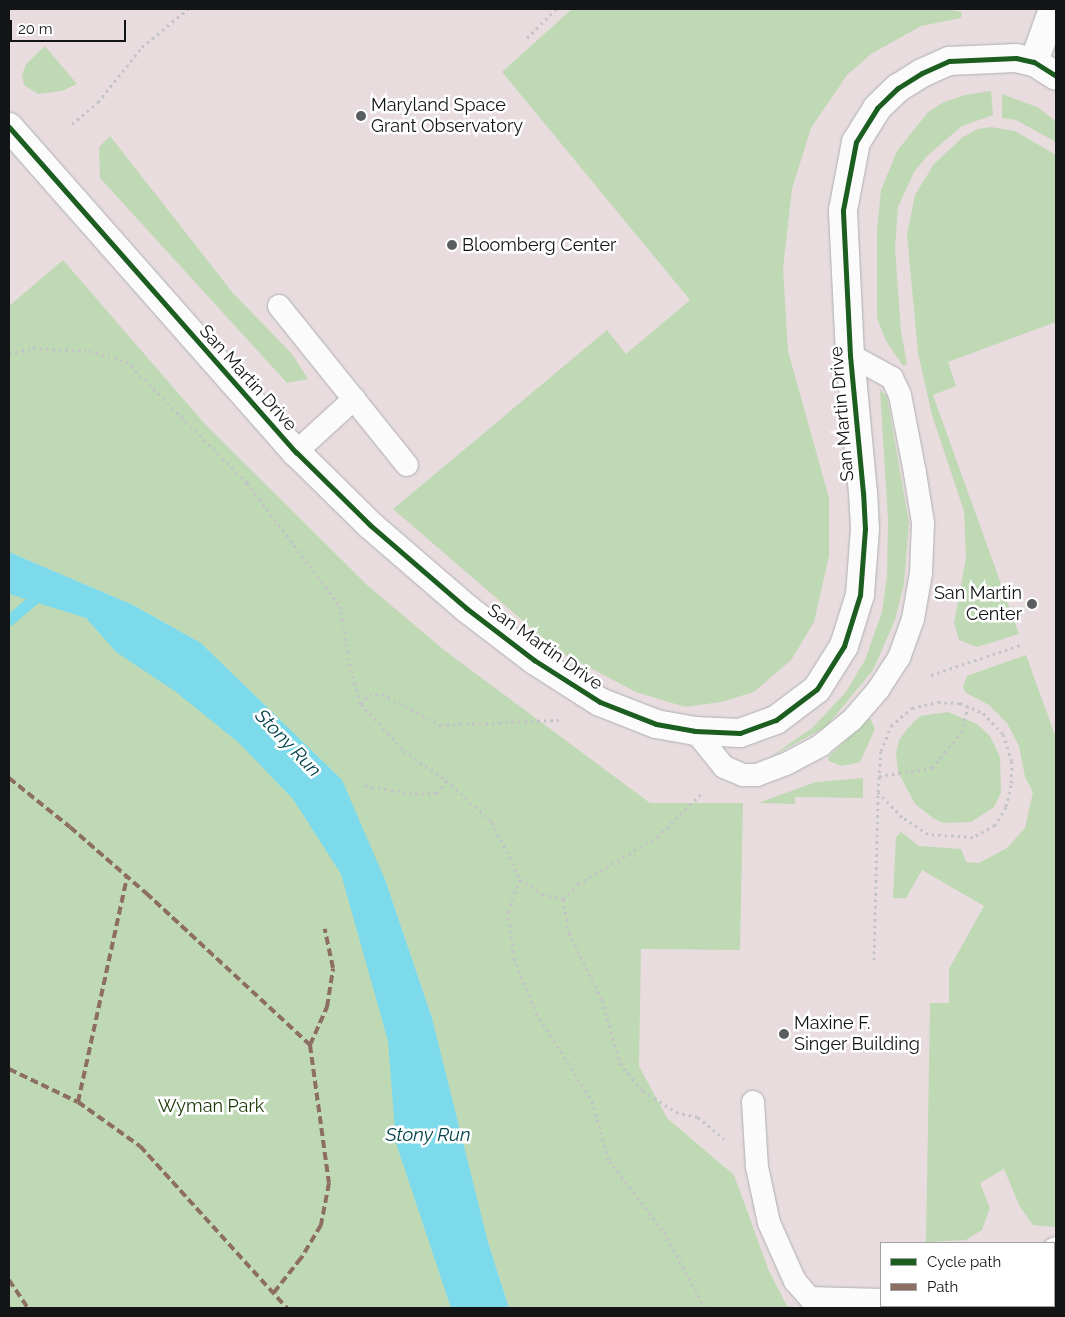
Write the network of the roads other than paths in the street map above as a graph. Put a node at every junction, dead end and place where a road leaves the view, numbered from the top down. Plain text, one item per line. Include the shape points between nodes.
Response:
1 (1053, 9) edge
2 (1045, 69) edge
3 (9, 127) edge
4 (279, 306) dead end
5 (850, 355) junction
6 (354, 398) junction
7 (296, 452) junction
8 (407, 465) dead end
9 (695, 731) junction
10 (754, 1102) dead end
11 (880, 1300) edge

1 - 2 street
2 - 5 street, San Martin Drive via 996,57 949,61 922,72 898,88 866,124 850,164 843,210
3 - 7 street, San Martin Drive
4 - 6 lane
5 - 9 street, San Martin Drive via 865,529 860,595 844,646 817,689 776,720 740,734
5 - 9 lane via 892,378 900,395 915,472 923,523 921,573 913,619 899,658 878,690 852,720 821,745 757,775 743,775 724,767
6 - 7 lane
6 - 8 lane
7 - 9 street, San Martin Drive via 370,525 466,608 534,660 615,709 656,724
10 - 11 lane via 757,1167 769,1223 795,1281 810,1298

